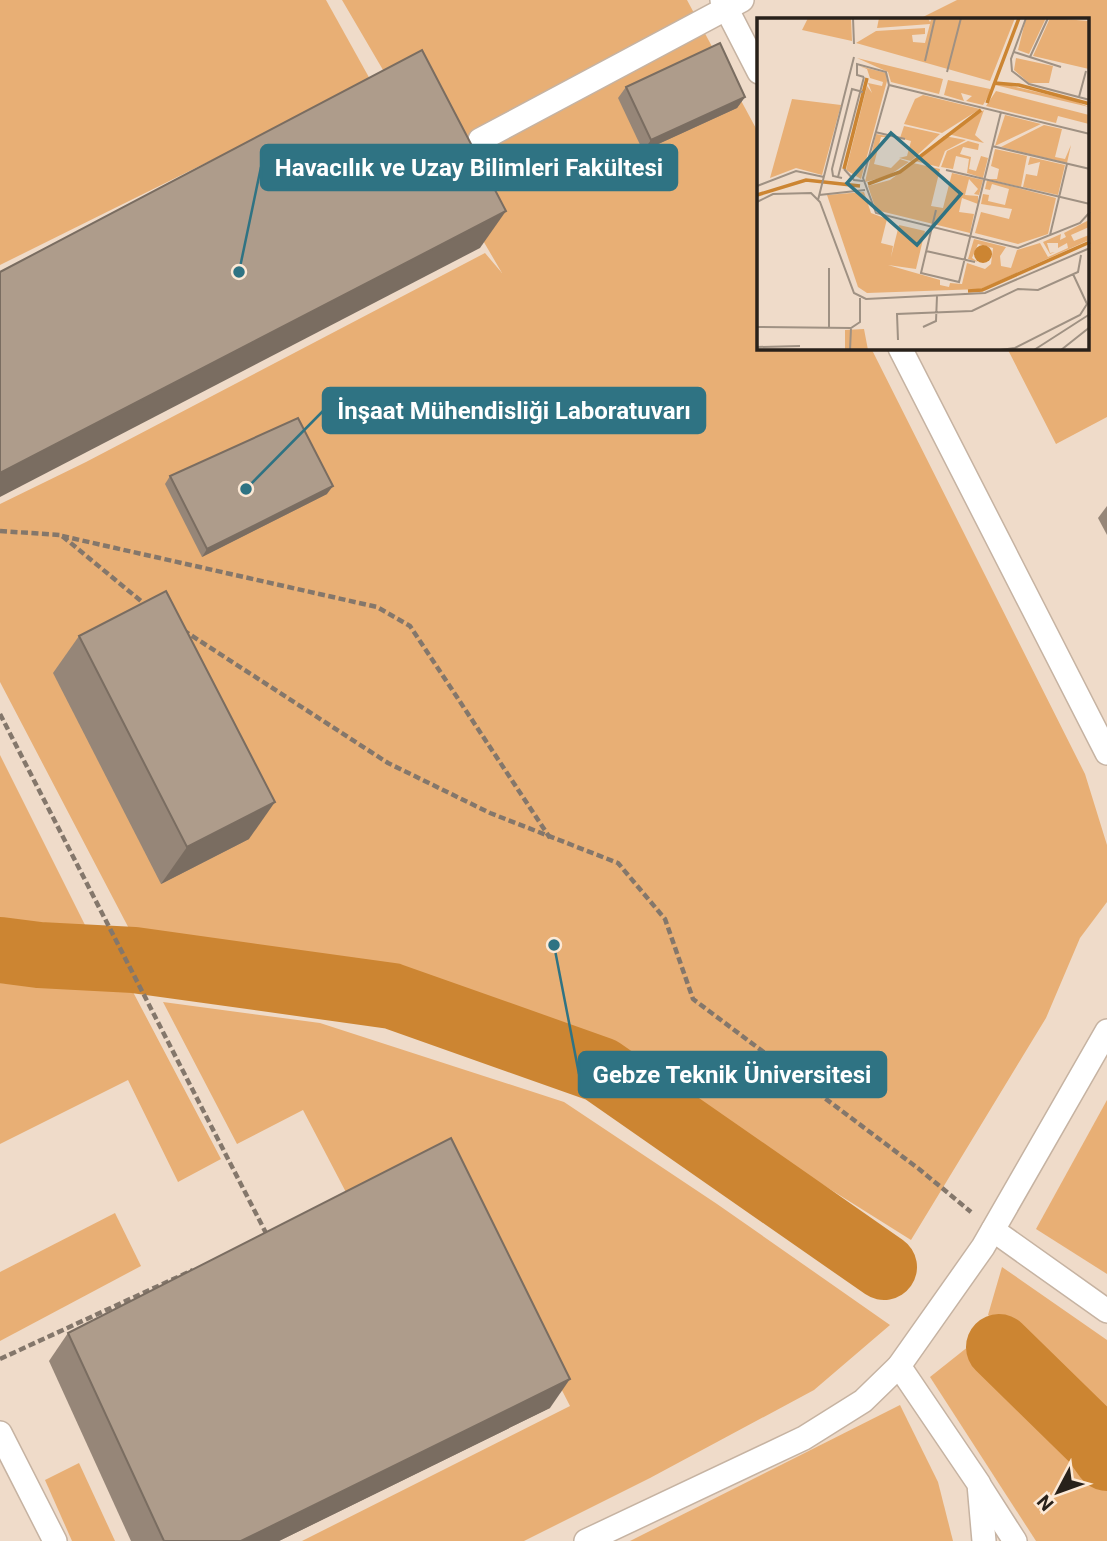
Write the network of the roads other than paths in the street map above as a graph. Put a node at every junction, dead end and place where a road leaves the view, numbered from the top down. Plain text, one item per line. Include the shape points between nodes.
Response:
1 (730, 3) edge
2 (757, 67) edge
3 (480, 140) dead end
4 (901, 350) edge
5 (1107, 753) edge
6 (1107, 1031) edge
7 (993, 1230) junction
8 (1107, 1311) edge
9 (899, 1366) junction
10 (0, 1433) edge
11 (979, 1484) junction
12 (55, 1541) edge
13 (586, 1541) edge
14 (984, 1541) edge
15 (1015, 1541) edge

1 - 2 lane
1 - 3 lane
4 - 5 lane
6 - 7 lane
7 - 8 lane
7 - 9 lane
9 - 11 lane
9 - 13 lane via 863,1401 804,1438
10 - 12 lane
11 - 14 lane
11 - 15 lane

